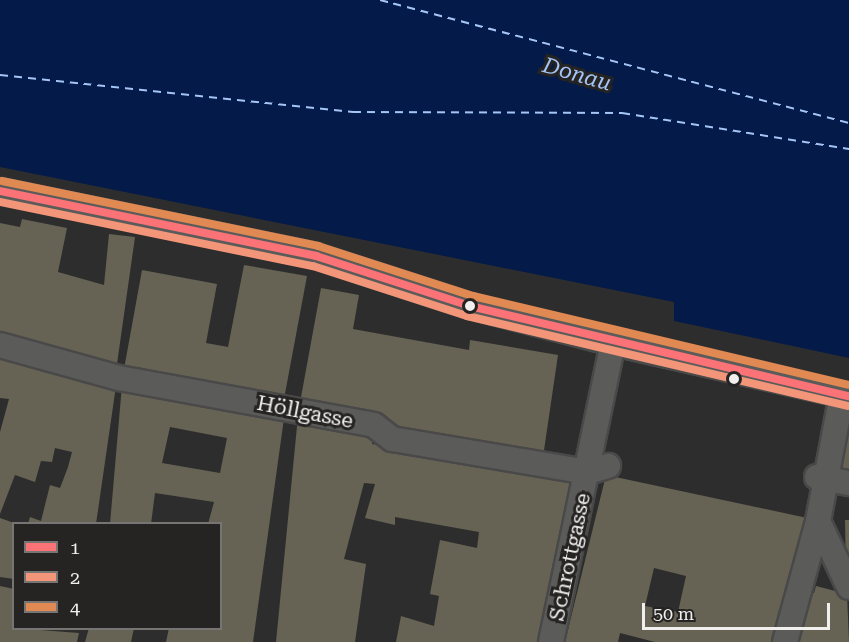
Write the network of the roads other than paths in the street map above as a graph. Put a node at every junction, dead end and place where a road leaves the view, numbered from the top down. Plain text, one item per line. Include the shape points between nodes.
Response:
1 (0, 191) edge
2 (613, 344) junction
3 (0, 345) edge
4 (845, 395) edge
5 (598, 469) junction
6 (821, 478) junction
7 (849, 483) edge
8 (818, 521) junction
9 (849, 587) edge
10 (551, 642) edge
11 (786, 642) edge

1 - 2 street via 316,256
2 - 4 street
2 - 5 street, Schrottgasse
3 - 5 street, Höllgasse via 119,378 374,425 392,440
4 - 6 street
5 - 10 street, Schrottgasse
6 - 7 street
6 - 8 street
8 - 9 street
8 - 11 street

